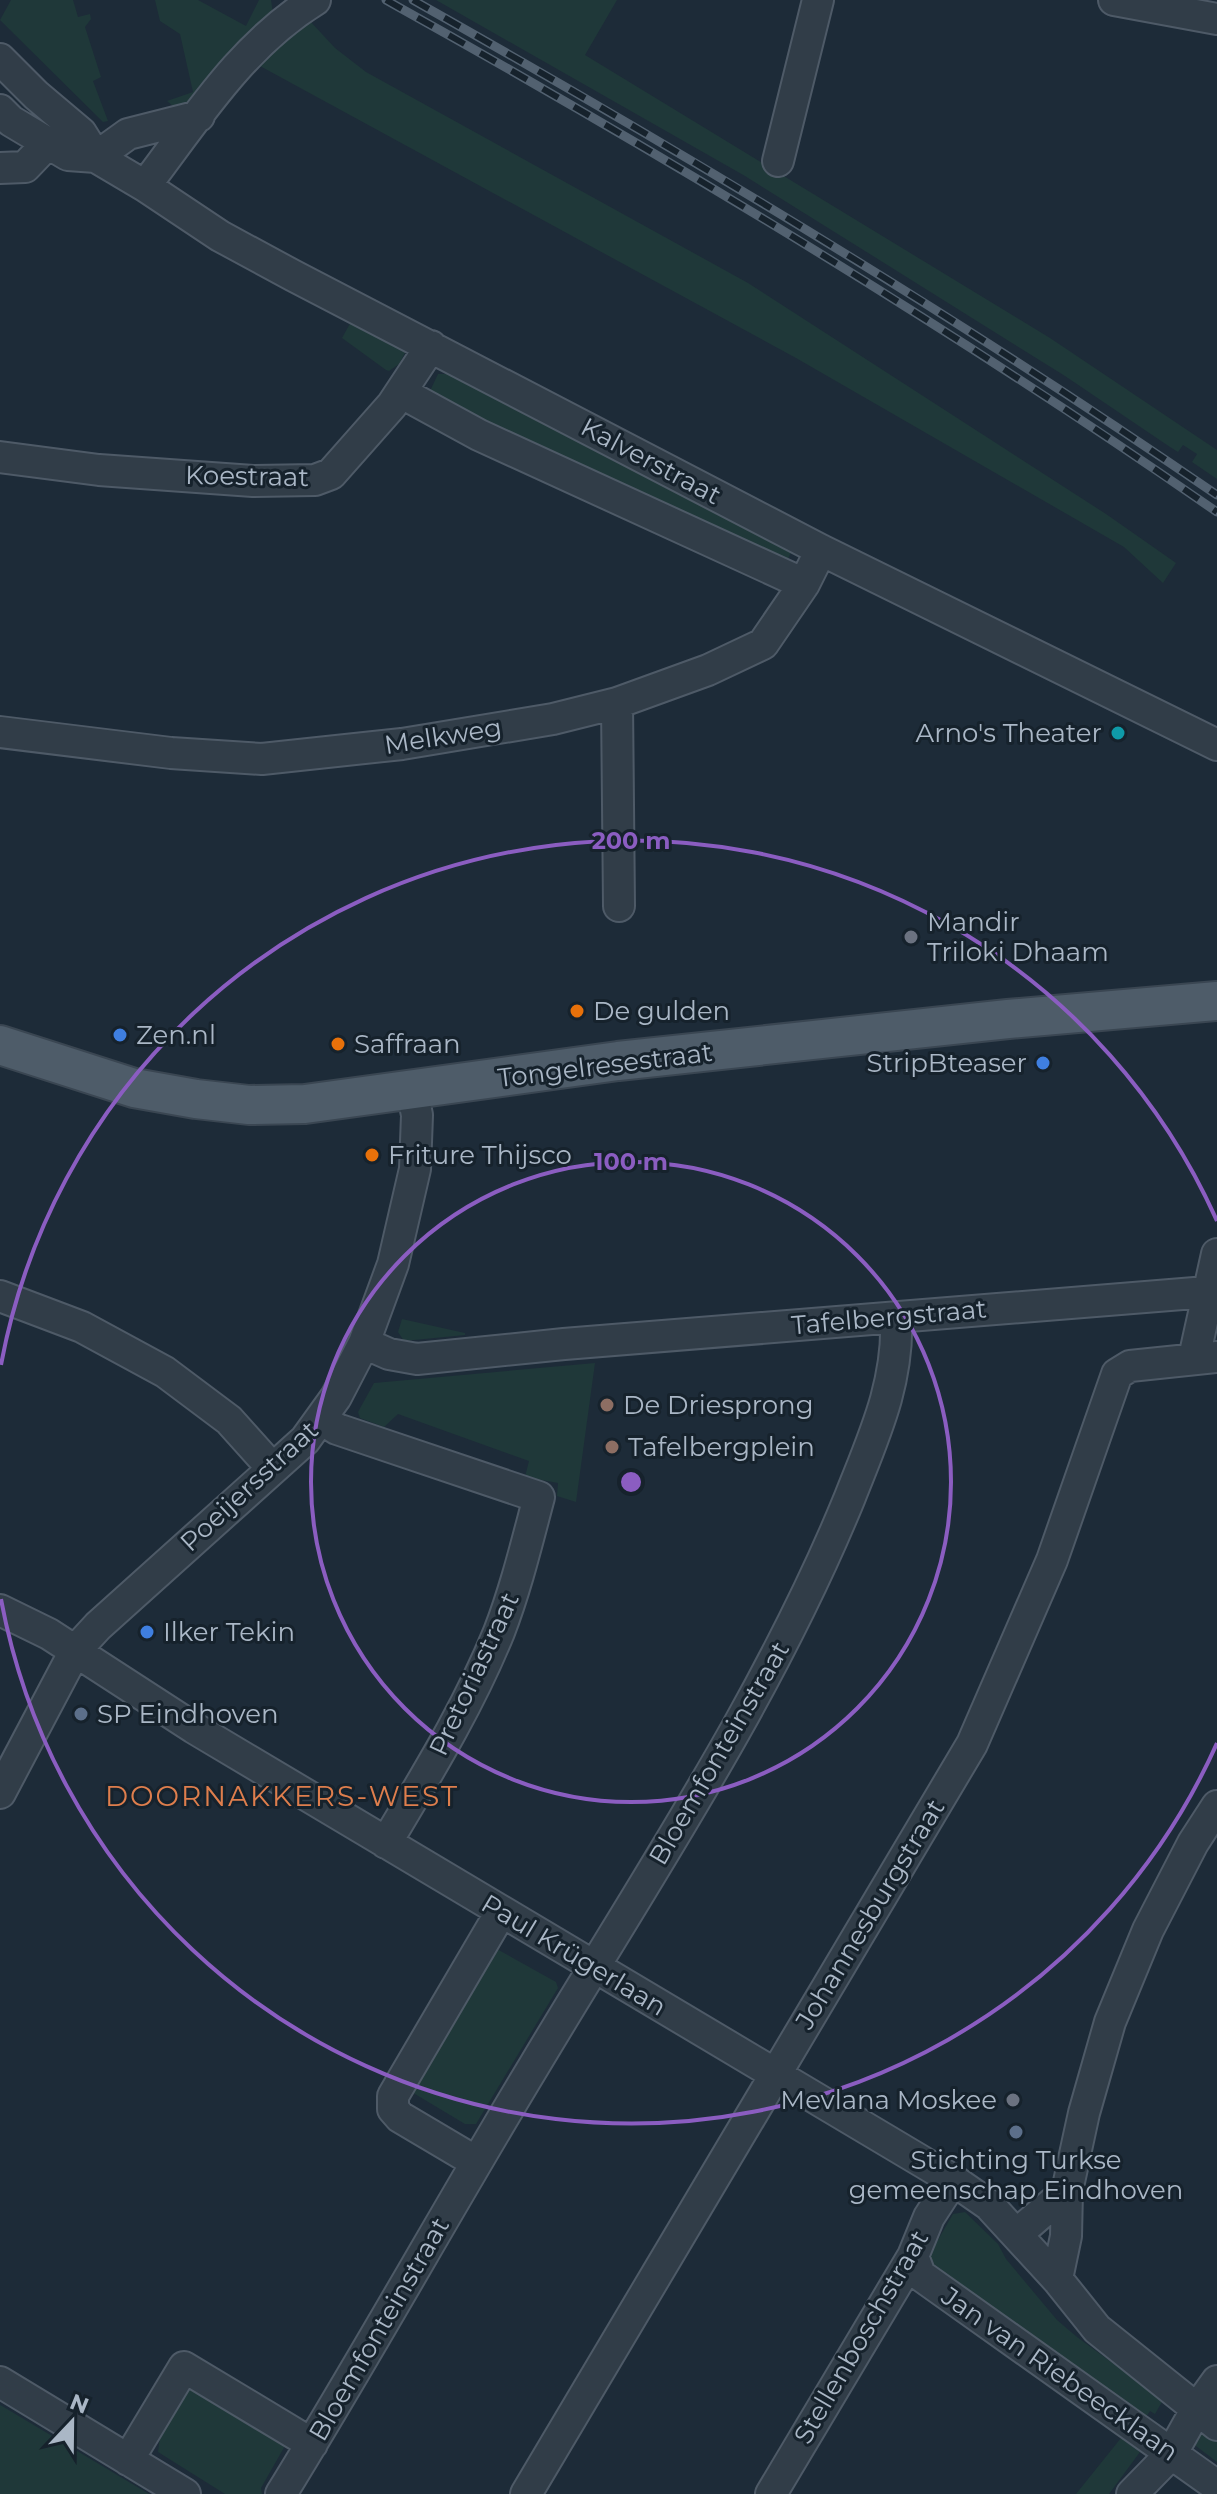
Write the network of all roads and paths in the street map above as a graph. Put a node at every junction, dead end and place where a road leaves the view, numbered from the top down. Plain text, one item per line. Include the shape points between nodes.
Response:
1 (315, 0) edge
2 (818, 0) edge
3 (1114, 0) edge
4 (1217, 19) edge
5 (0, 59) edge
6 (0, 110) edge
7 (199, 116) junction
8 (48, 143) junction
9 (96, 157) junction
10 (778, 161) dead end
11 (0, 168) edge
12 (145, 186) junction
13 (431, 346) junction
14 (402, 393) junction
15 (0, 457) edge
16 (821, 550) junction
17 (804, 584) junction
18 (617, 703) junction
19 (0, 732) edge
20 (1217, 745) edge
21 (619, 906) dead end
22 (1217, 1001) edge
23 (0, 1045) edge
24 (412, 1090) junction
25 (1217, 1254) edge
26 (1207, 1292) junction
27 (0, 1296) edge
28 (896, 1317) junction
29 (364, 1343) junction
30 (1206, 1357) edge
31 (321, 1419) junction
32 (272, 1468) junction
33 (0, 1610) edge
34 (75, 1651) junction
35 (0, 1793) edge
36 (1217, 1806) edge
37 (386, 1843) junction
38 (501, 1912) junction
39 (595, 1968) junction
40 (775, 2075) junction
41 (476, 2162) junction
42 (953, 2180) junction
43 (1067, 2191) junction
44 (1017, 2234) junction
45 (913, 2256) junction
46 (1057, 2279) junction
47 (1217, 2381) edge
48 (0, 2382) edge
49 (1207, 2417) edge
50 (312, 2444) junction
51 (1172, 2453) junction
52 (128, 2460) junction
53 (1217, 2486) edge
54 (185, 2494) edge
55 (281, 2494) edge
56 (526, 2494) edge
57 (771, 2494) edge
58 (1132, 2494) edge

1 - 7 street via 243,58
2 - 10 street
3 - 4 street
5 - 9 street, Kalverstraat via 81,133
6 - 8 street, Kalverstraat
7 - 9 street via 128,134
7 - 12 street
8 - 9 street, Kalverstraat via 68,155
8 - 11 street via 25,167
9 - 12 street, Kalverstraat
12 - 13 street, Kalverstraat via 220,236
13 - 14 street, Koestraat
13 - 16 street, Kalverstraat
14 - 15 street, Koestraat via 331,474 315,480 129,472
14 - 17 street, Kalverstraat via 479,435
16 - 17 street, Melkweg
16 - 20 street, Kalverstraat
17 - 18 street, Melkweg via 763,644
18 - 19 street, Melkweg via 402,744 262,759
18 - 21 street
22 - 24 main road, Tongelresestraat via 618,1061
23 - 24 main road, Tongelresestraat via 134,1088 249,1105 305,1104
24 - 29 street, Poeijersstraat via 417,1115 415,1169 393,1264
25 - 26 street
26 - 28 street, Tafelbergstraat
26 - 30 street
27 - 32 street via 82,1327 165,1372 229,1420
28 - 29 street, Tafelbergstraat via 417,1359
28 - 39 street, Bloemfonteinstraat via 898,1345 884,1409 805,1600
29 - 31 street, Poeijersstraat
30 - 40 street, Johannesburgstraat via 1130,1366 1117,1374 1052,1560 972,1744
31 - 32 street, Poeijersstraat
31 - 37 street, Pretoriastraat via 337,1429 539,1497 498,1633 441,1750
32 - 34 street, Poeijersstraat
33 - 34 street, Paul Krügerlaan
34 - 35 street, Poeijersstraat
34 - 37 street, Paul Krügerlaan
36 - 43 street via 1182,1864 1127,1978 1096,2068
37 - 38 street, Paul Krügerlaan
38 - 39 street, Paul Krügerlaan
38 - 41 street via 393,2096 393,2109 400,2117
39 - 40 street, Paul Krügerlaan
39 - 41 street, Bloemfonteinstraat
40 - 42 street, Paul Krügerlaan
40 - 56 street, Johannesburgstraat
41 - 50 street, Bloemfonteinstraat
42 - 44 street, Paul Krügerlaan via 989,2205
42 - 45 street, Stellenboschstraat via 929,2217
43 - 44 street
43 - 46 street via 1066,2236
44 - 46 street, Paul Krügerlaan
45 - 51 street, Jan van Riebeecklaan via 920,2275
45 - 57 street, Stellenboschstraat
46 - 49 street, Jan van Riebeecklaan via 1097,2329
47 - 49 street
48 - 52 street
49 - 51 street
50 - 52 street via 184,2367
50 - 55 street, Bloemfonteinstraat
51 - 53 street, Jan van Riebeecklaan
51 - 58 street
52 - 54 street

